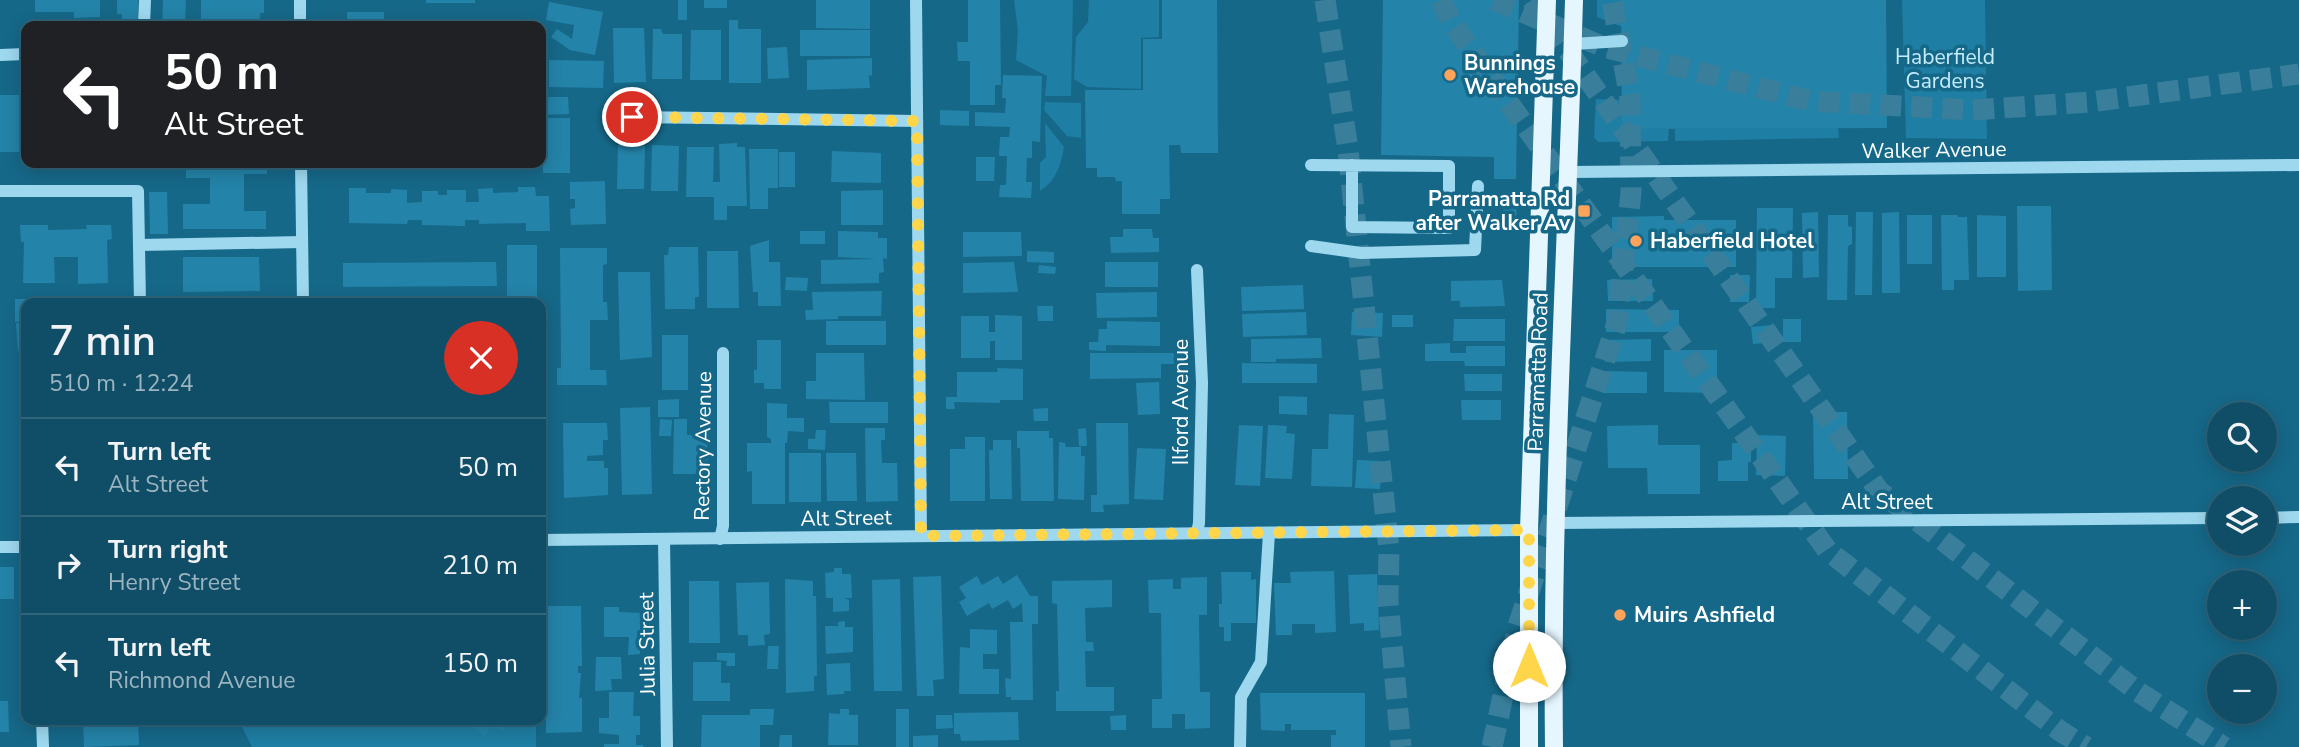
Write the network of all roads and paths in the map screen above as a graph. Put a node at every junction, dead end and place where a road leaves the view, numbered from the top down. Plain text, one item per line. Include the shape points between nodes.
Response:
1 (145, 0) edge
2 (300, 0) edge
3 (916, 0) edge
4 (1547, 0) edge
5 (1574, 0) edge
6 (144, 21) edge
7 (300, 21) edge
8 (1622, 41) tunnel mouth
9 (1573, 44) junction
10 (21, 54) edge
11 (0, 55) edge
12 (632, 117) dead end
13 (917, 121) junction
14 (1311, 165) dead end
15 (1352, 165) junction
16 (2299, 165) edge
17 (301, 168) edge
18 (1570, 172) junction
19 (1478, 186) dead end
20 (0, 191) edge
21 (302, 242) junction
22 (139, 245) junction
23 (1311, 246) dead end
24 (1197, 270) dead end
25 (140, 298) edge
26 (303, 298) edge
27 (723, 353) dead end
28 (2299, 517) edge
29 (2207, 518) edge
30 (2277, 518) edge
31 (1555, 523) junction
32 (1529, 530) junction
33 (1197, 533) junction
34 (1269, 533) junction
35 (921, 536) junction
36 (664, 539) junction
37 (720, 539) junction
38 (546, 540) edge
39 (0, 547) edge
40 (21, 547) edge
41 (42, 725) edge
42 (43, 747) edge
43 (667, 747) edge
44 (1240, 747) edge
45 (1529, 747) edge
46 (1554, 747) edge

1 - 6 street
2 - 7 street
3 - 13 street
4 - 32 main road, Parramatta Road
5 - 9 main road, Parramatta Road
8 - 9 street
9 - 18 main road, Parramatta Road
10 - 11 street
12 - 13 street
13 - 35 street
14 - 15 street
15 - 15 street via 1449,166 1449,228 1352,227
16 - 18 street, Walker Avenue
17 - 21 street
18 - 31 main road, Parramatta Road
19 - 23 street via 1475,250 1361,253
20 - 22 street via 138,191
21 - 22 street
21 - 26 street
22 - 25 street
24 - 33 street, Ilford Avenue via 1202,383
27 - 37 street, Rectory Avenue
28 - 30 street
29 - 31 street, Alt Street
31 - 46 main road, Parramatta Road
32 - 34 street, Alt Street
32 - 45 main road, Parramatta Road
33 - 34 street, Alt Street
33 - 35 street, Alt Street
34 - 44 street via 1261,662 1241,697
35 - 37 street, Alt Street
36 - 37 street, Alt Street
36 - 38 street, Alt Street
36 - 43 street, Julia Street
39 - 40 street
41 - 42 street

